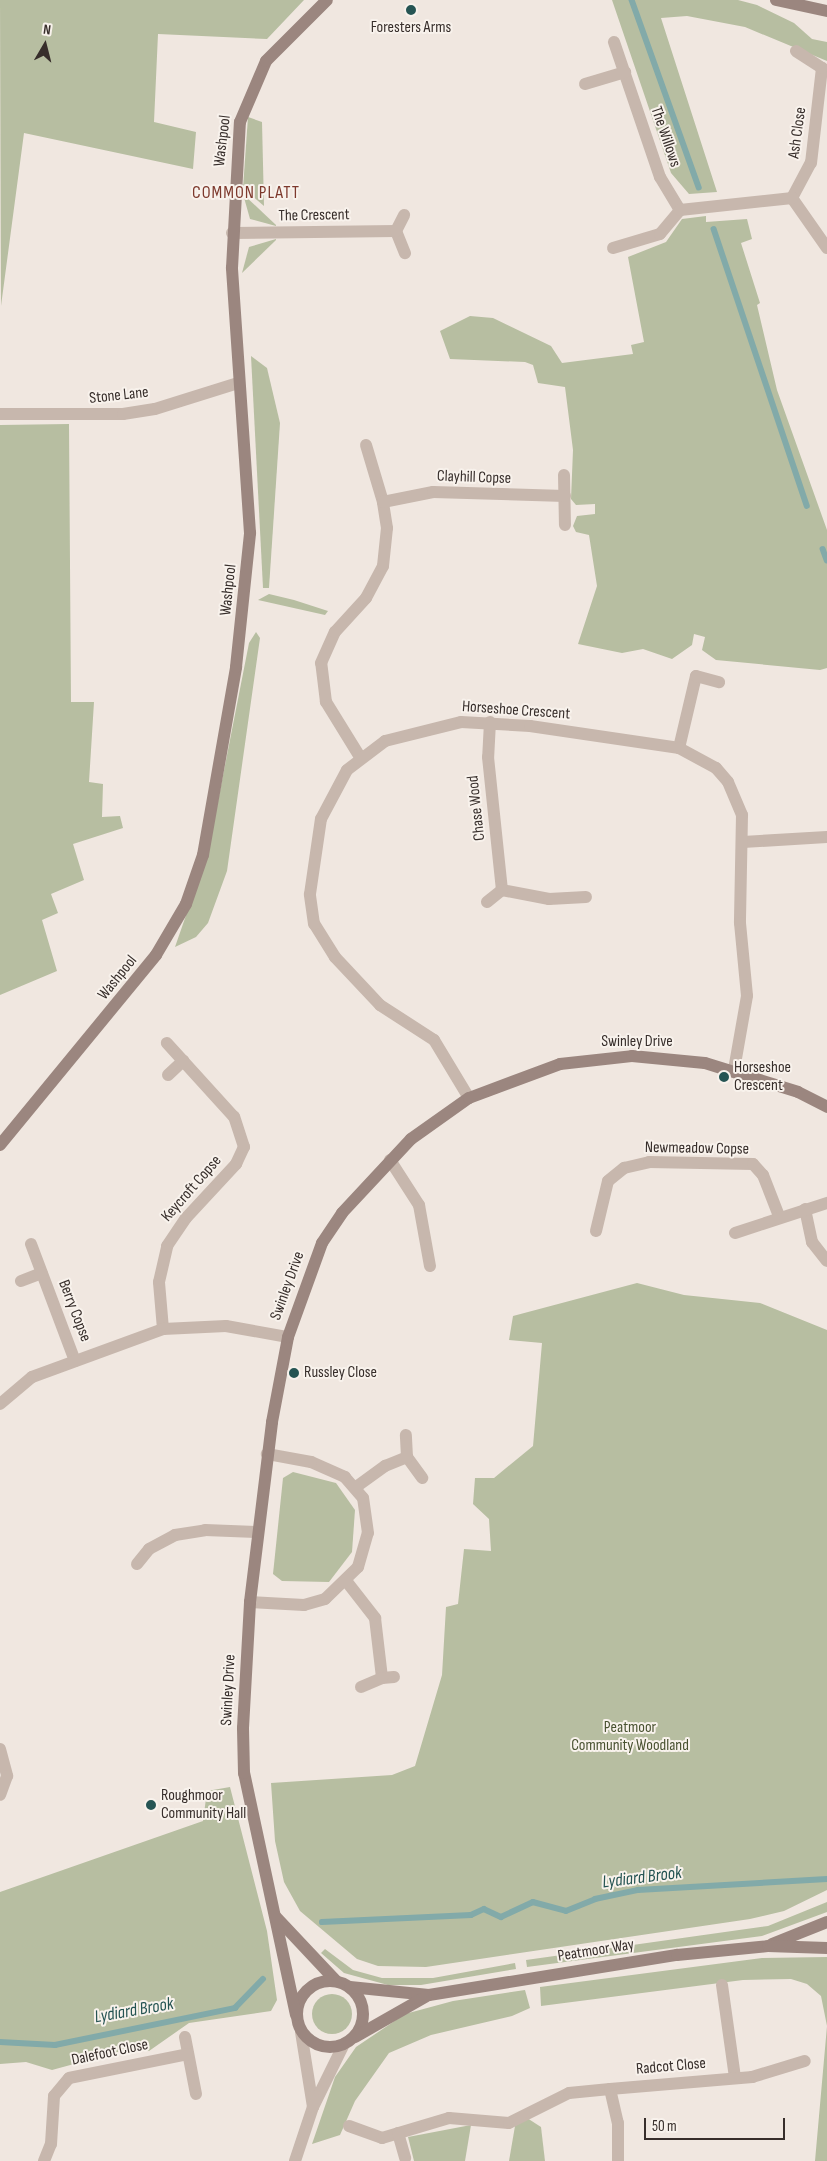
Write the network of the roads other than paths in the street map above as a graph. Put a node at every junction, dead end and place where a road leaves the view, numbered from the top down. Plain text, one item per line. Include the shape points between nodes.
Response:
1 (327, 0) edge
2 (776, 0) edge
3 (827, 10) edge
4 (614, 42) dead end
5 (796, 51) dead end
6 (825, 67) edge
7 (625, 72) junction
8 (586, 84) dead end
9 (792, 198) junction
10 (680, 210) junction
11 (404, 215) dead end
12 (396, 231) junction
13 (232, 233) junction
14 (613, 248) dead end
15 (827, 248) edge
16 (405, 253) dead end
17 (238, 383) junction
18 (0, 414) edge
19 (366, 445) dead end
20 (564, 475) dead end
21 (565, 496) junction
22 (383, 502) junction
23 (565, 525) dead end
24 (719, 682) dead end
25 (490, 722) junction
26 (679, 748) junction
27 (360, 757) junction
28 (827, 837) edge
29 (743, 842) junction
30 (502, 890) junction
31 (586, 897) dead end
32 (487, 902) dead end
33 (167, 1043) dead end
34 (183, 1061) junction
35 (734, 1070) junction
36 (168, 1075) dead end
37 (469, 1098) junction
38 (827, 1107) edge
39 (0, 1145) edge
40 (390, 1160) junction
41 (827, 1203) edge
42 (805, 1209) junction
43 (779, 1216) junction
44 (596, 1231) dead end
45 (735, 1233) dead end
46 (31, 1244) dead end
47 (827, 1261) edge
48 (430, 1266) dead end
49 (42, 1273) junction
50 (21, 1281) dead end
51 (163, 1329) junction
52 (288, 1337) junction
53 (75, 1360) junction
54 (0, 1404) edge
55 (406, 1435) dead end
56 (267, 1454) junction
57 (407, 1457) junction
58 (422, 1478) dead end
59 (356, 1487) junction
60 (258, 1532) junction
61 (137, 1564) dead end
62 (347, 1582) junction
63 (250, 1602) junction
64 (361, 1687) dead end
65 (0, 1749) edge
66 (0, 1795) edge
67 (276, 1917) junction
68 (827, 1922) edge
69 (768, 1946) junction
70 (827, 1948) edge
71 (336, 1981) junction
72 (722, 1985) dead end
73 (350, 1987) junction
74 (429, 1995) junction
75 (296, 2015) junction
76 (301, 2032) junction
77 (185, 2037) dead end
78 (348, 2042) junction
79 (188, 2054) junction
80 (805, 2061) dead end
81 (735, 2077) junction
82 (610, 2089) junction
83 (196, 2094) dead end
84 (313, 2107) junction
85 (349, 2126) dead end
86 (398, 2133) junction
87 (405, 2158) dead end
88 (44, 2161) edge
89 (295, 2161) edge
90 (618, 2161) edge

1 - 13 street, Washpool via 279,46 248,95 240,122
2 - 3 street
4 - 7 street, The Willows
5 - 6 street, Ash Close
6 - 9 street, Ash Close via 811,163
7 - 8 street
7 - 10 street, The Willows via 660,177
9 - 10 street
9 - 15 street
10 - 14 street via 660,234
11 - 12 street
12 - 13 street, The Crescent
12 - 16 street
13 - 17 street, Washpool
17 - 18 street, Stone Lane via 155,409 124,414
17 - 39 street, Washpool via 250,478 248,566 216,792 196,879 156,955
19 - 22 street
20 - 21 street
21 - 22 street, Clayhill Copse via 433,492
21 - 23 street
22 - 27 street via 387,528 383,566 366,598 335,632 321,663 326,702
24 - 26 street via 696,676
25 - 26 street, Horseshoe Crescent
25 - 27 street, Horseshoe Crescent via 408,732
25 - 30 street, Chase Wood via 488,757
26 - 29 street, Horseshoe Crescent via 716,768 728,782 742,815
27 - 37 street, Horseshoe Crescent via 336,785 321,818 310,894 314,924 335,957 370,996 434,1040
28 - 29 street
29 - 35 street, Horseshoe Crescent via 740,923 746,1017
30 - 31 street via 549,899
30 - 32 street
33 - 34 street, Keycroft Copse
34 - 36 street
34 - 51 street, Keycroft Copse via 234,1117 244,1148 236,1164 186,1218 167,1246 159,1282
35 - 37 street, Swinley Drive via 679,1059 596,1058 535,1071
35 - 38 street, Swinley Drive via 798,1092
37 - 40 street, Swinley Drive
40 - 48 street via 419,1205
40 - 52 street, Swinley Drive via 342,1212 322,1243
41 - 42 street
42 - 43 street
42 - 47 street via 812,1242
43 - 44 street, Newmeadow Copse via 763,1176 753,1164 649,1162 624,1168 608,1181
43 - 45 street
46 - 49 street, Berry Copse
49 - 50 street, Berry Copse
49 - 53 street, Berry Copse
51 - 52 street via 226,1326
51 - 53 street
52 - 56 street, Swinley Drive
53 - 54 street via 32,1378
55 - 57 street
56 - 59 street via 328,1468
56 - 60 street, Swinley Drive
57 - 58 street
57 - 59 street via 385,1466
59 - 62 street via 366,1507 368,1533 362,1559
60 - 61 street via 205,1530 175,1535 150,1548
60 - 63 street, Swinley Drive
62 - 63 street via 314,1604
62 - 64 street via 375,1618 388,1677
63 - 67 street, Swinley Drive via 244,1773
65 - 66 street via 7,1776
67 - 71 street
67 - 75 street, Swinley Drive
68 - 69 street, Peatmoor Way
69 - 70 street, Peatmoor Way
69 - 74 street, Peatmoor Way via 677,1955
71 - 73 street
71 - 75 street via 307,1989
72 - 81 street
73 - 74 street, Peatmoor Way
73 - 78 street via 363,2013
74 - 78 street, Peatmoor Way
75 - 76 street
76 - 78 street via 325,2047
76 - 84 street
77 - 79 street
78 - 84 street
79 - 83 street
79 - 88 street, Dalefoot Close via 69,2078 54,2096 51,2144
80 - 81 street, Radcot Close via 762,2075
81 - 82 street, Radcot Close
82 - 86 street, Radcot Close via 569,2093 509,2123 449,2118
82 - 90 street via 618,2123
84 - 89 street
85 - 86 street, Radcot Close via 382,2138
86 - 87 street

